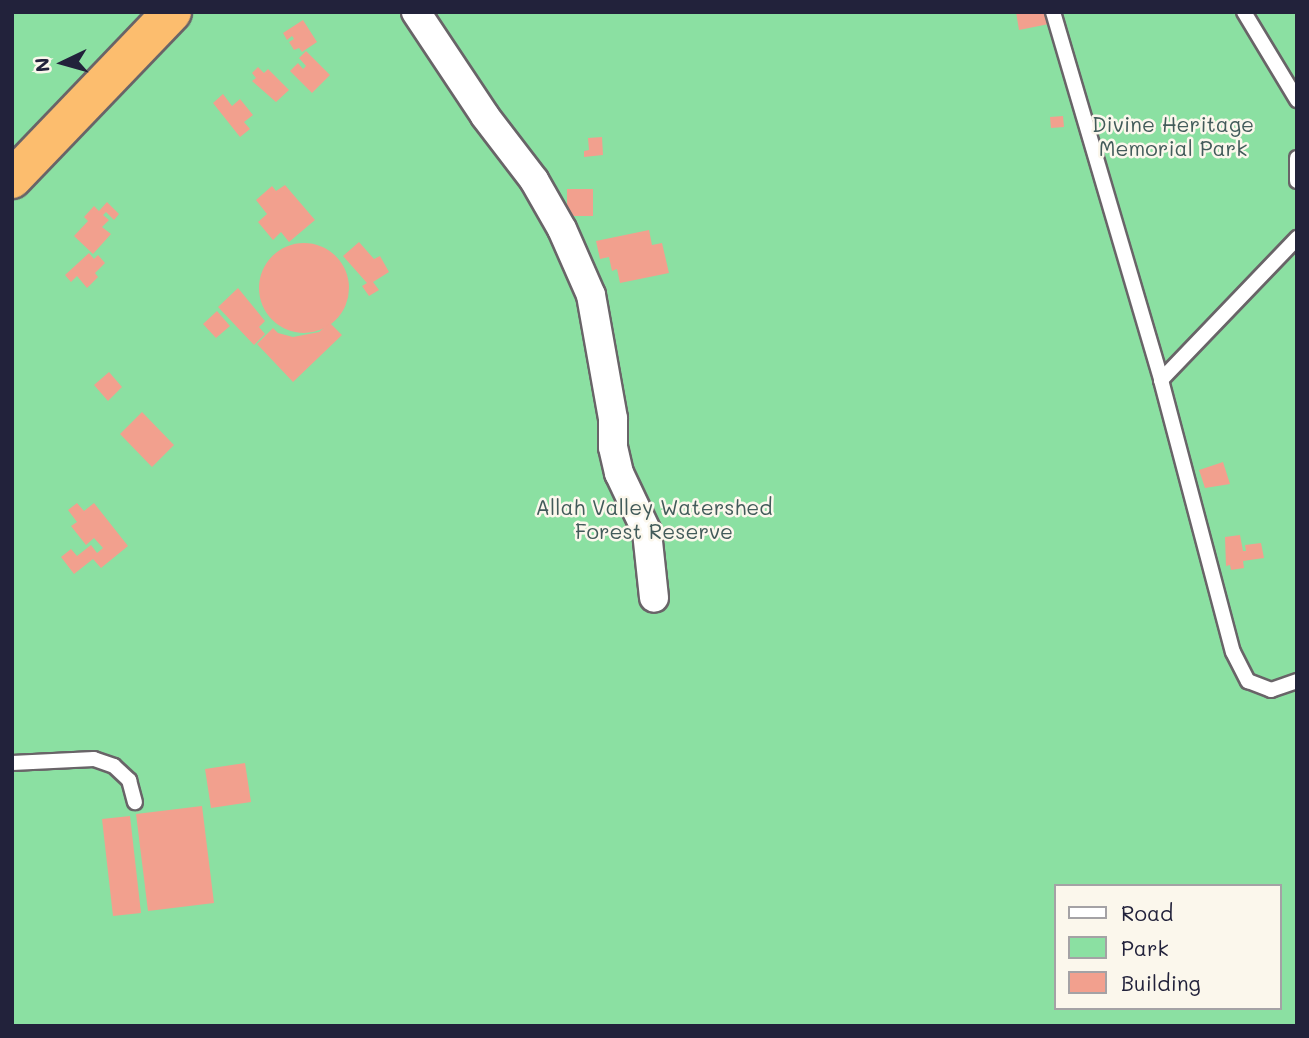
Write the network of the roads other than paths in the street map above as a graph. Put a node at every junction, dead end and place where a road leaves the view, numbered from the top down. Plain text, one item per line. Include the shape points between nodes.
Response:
1 (172, 12) edge
2 (416, 12) edge
3 (1053, 12) edge
4 (1244, 12) edge
5 (1297, 100) edge
6 (1297, 158) edge
7 (12, 179) edge
8 (1297, 181) edge
9 (1297, 238) edge
10 (1161, 380) junction
11 (654, 598) dead end
12 (1297, 681) edge
13 (12, 763) edge
14 (135, 802) dead end

1 - 7 highway
2 - 11 street via 534,180 591,295 613,419 613,447 619,473 647,532
3 - 10 lane
4 - 5 lane
6 - 8 lane
9 - 10 lane
10 - 12 lane via 1234,652 1248,681 1271,690
13 - 14 lane via 94,759 114,766 129,780

